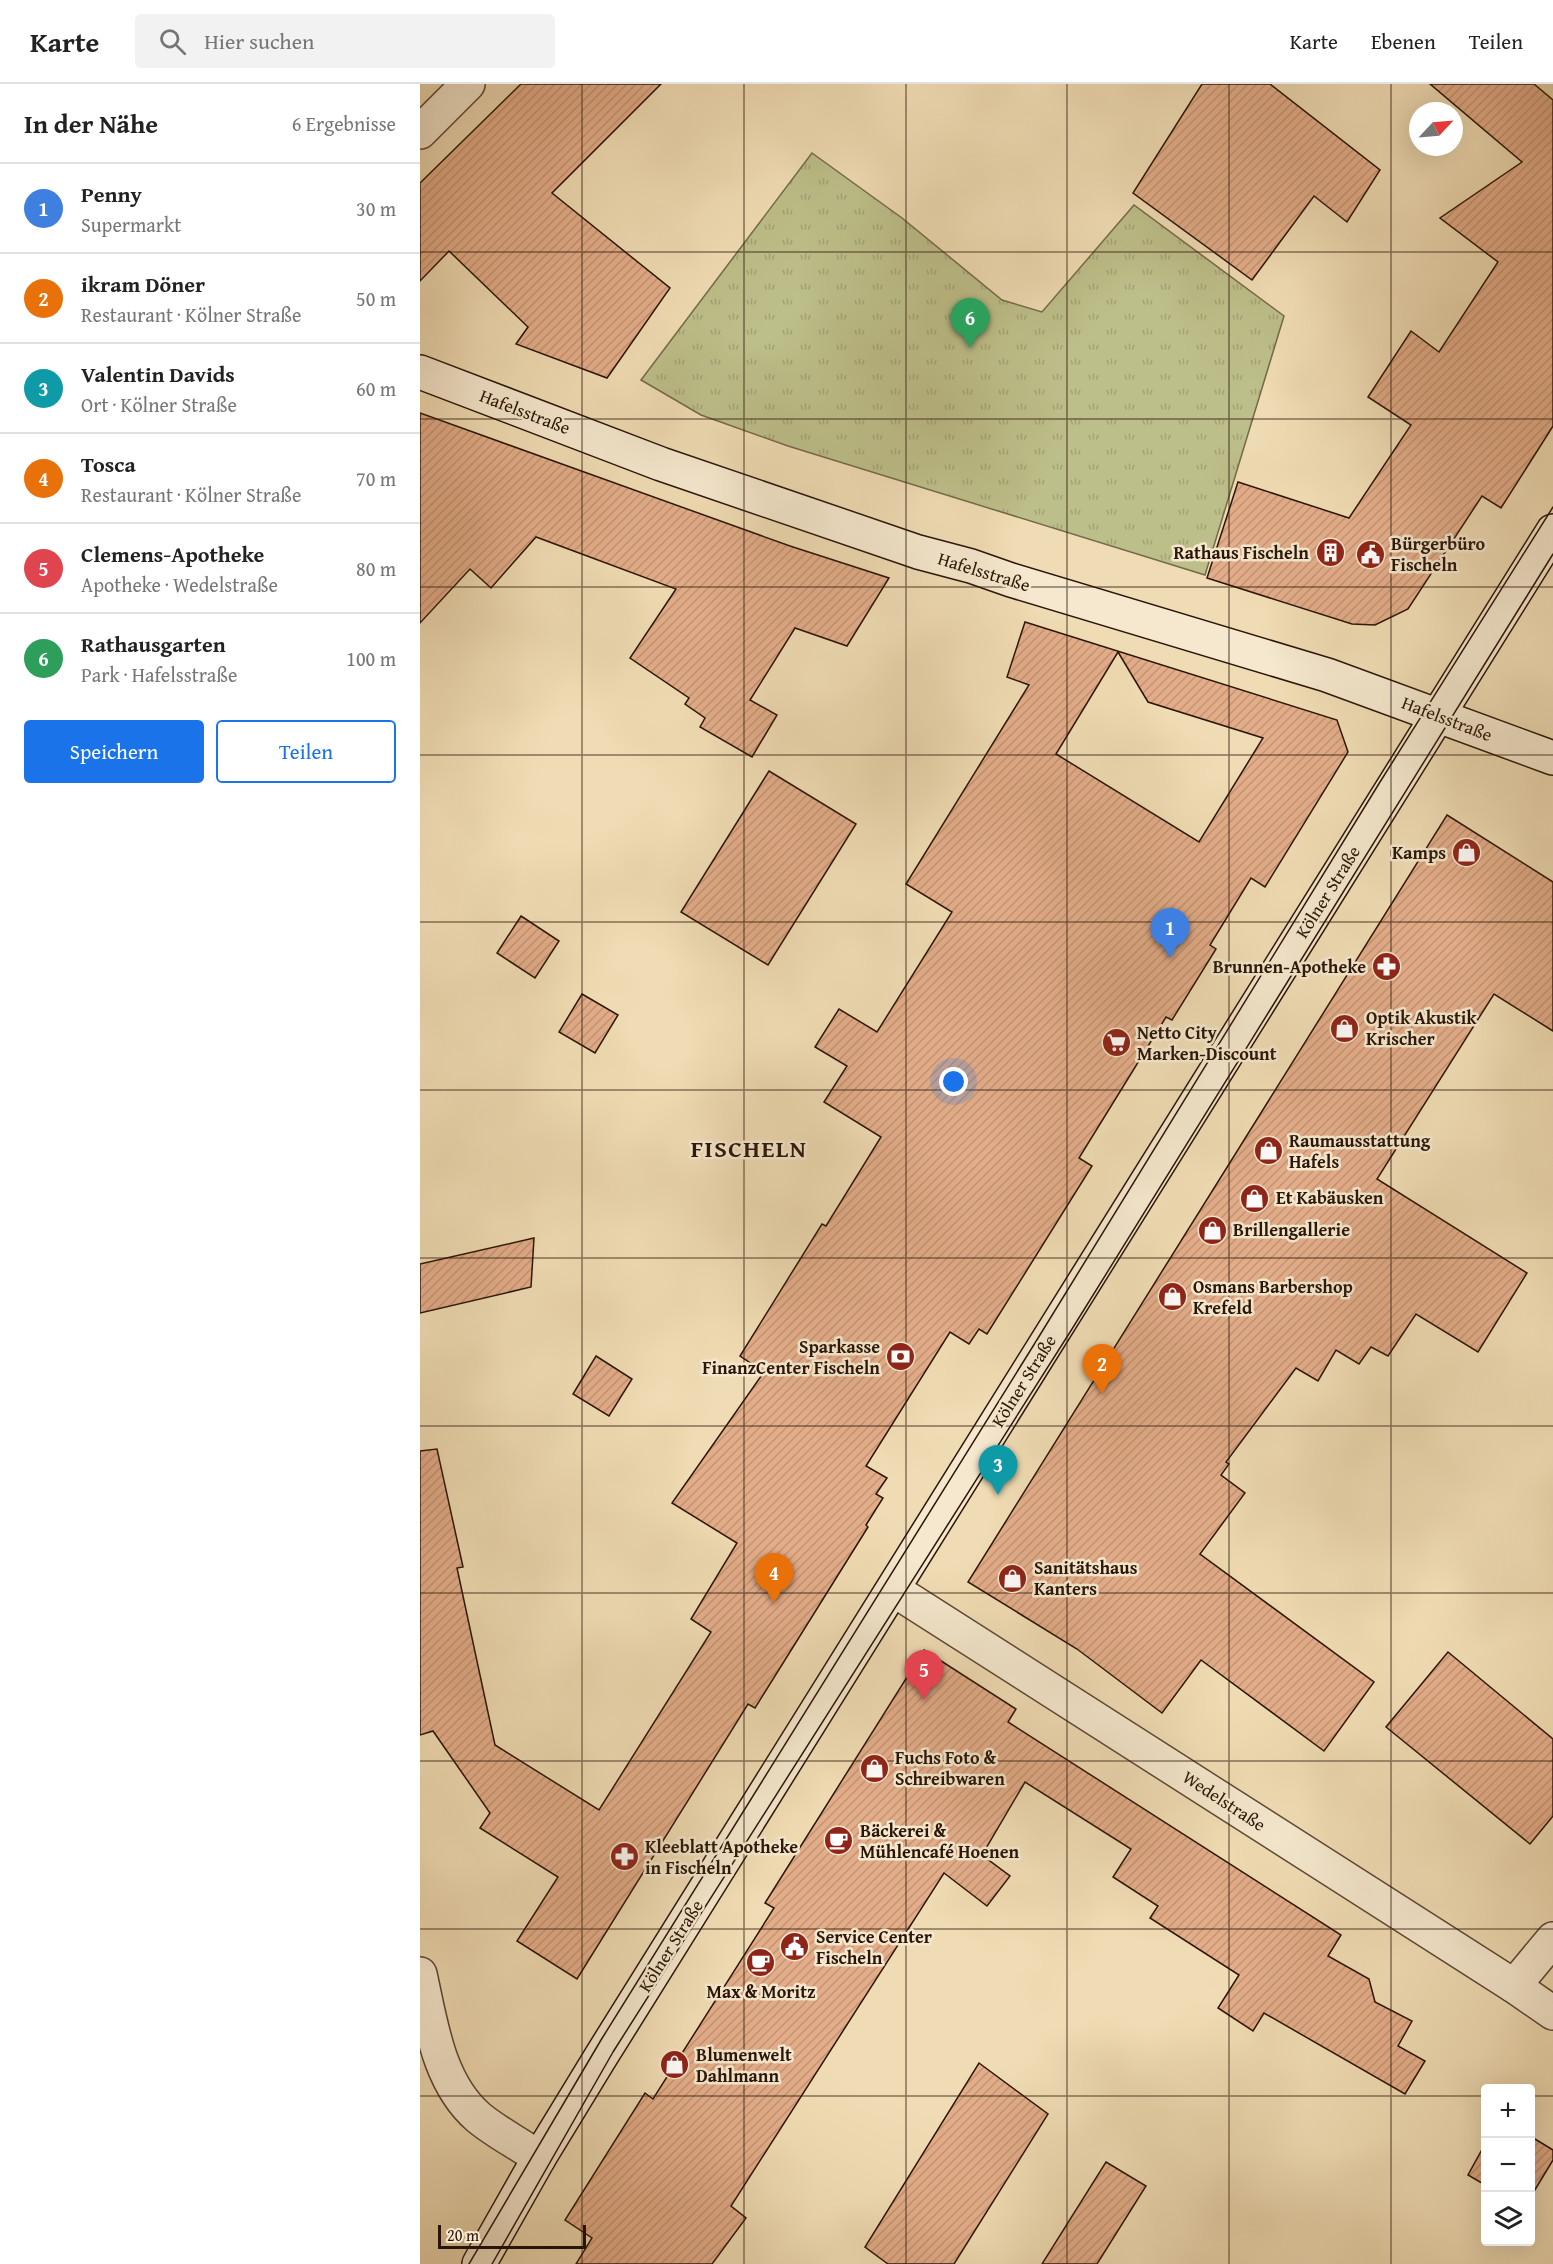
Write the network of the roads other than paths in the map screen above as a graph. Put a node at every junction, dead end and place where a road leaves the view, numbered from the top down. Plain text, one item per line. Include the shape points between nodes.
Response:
1 (468, 84) edge
2 (420, 132) edge
3 (420, 372) edge
4 (1553, 531) edge
5 (1439, 715) junction
6 (1553, 758) edge
7 (894, 1590) junction
8 (1553, 1939) edge
9 (420, 1974) edge
10 (1514, 1986) junction
11 (1553, 2013) edge
12 (539, 2158) junction
13 (479, 2264) edge

1 - 2 main road
3 - 5 main road, Hafelsstraße via 661,464 918,552 1327,675
4 - 5 main road, Kölner Straße
5 - 6 main road, Hafelsstraße
5 - 7 main road, Kölner Straße
7 - 10 main road, Wedelstraße
7 - 12 main road, Kölner Straße
8 - 10 main road
9 - 12 main road via 437,2050 456,2091 477,2116
10 - 11 main road, Wedelstraße
12 - 13 main road, Kölner Straße

